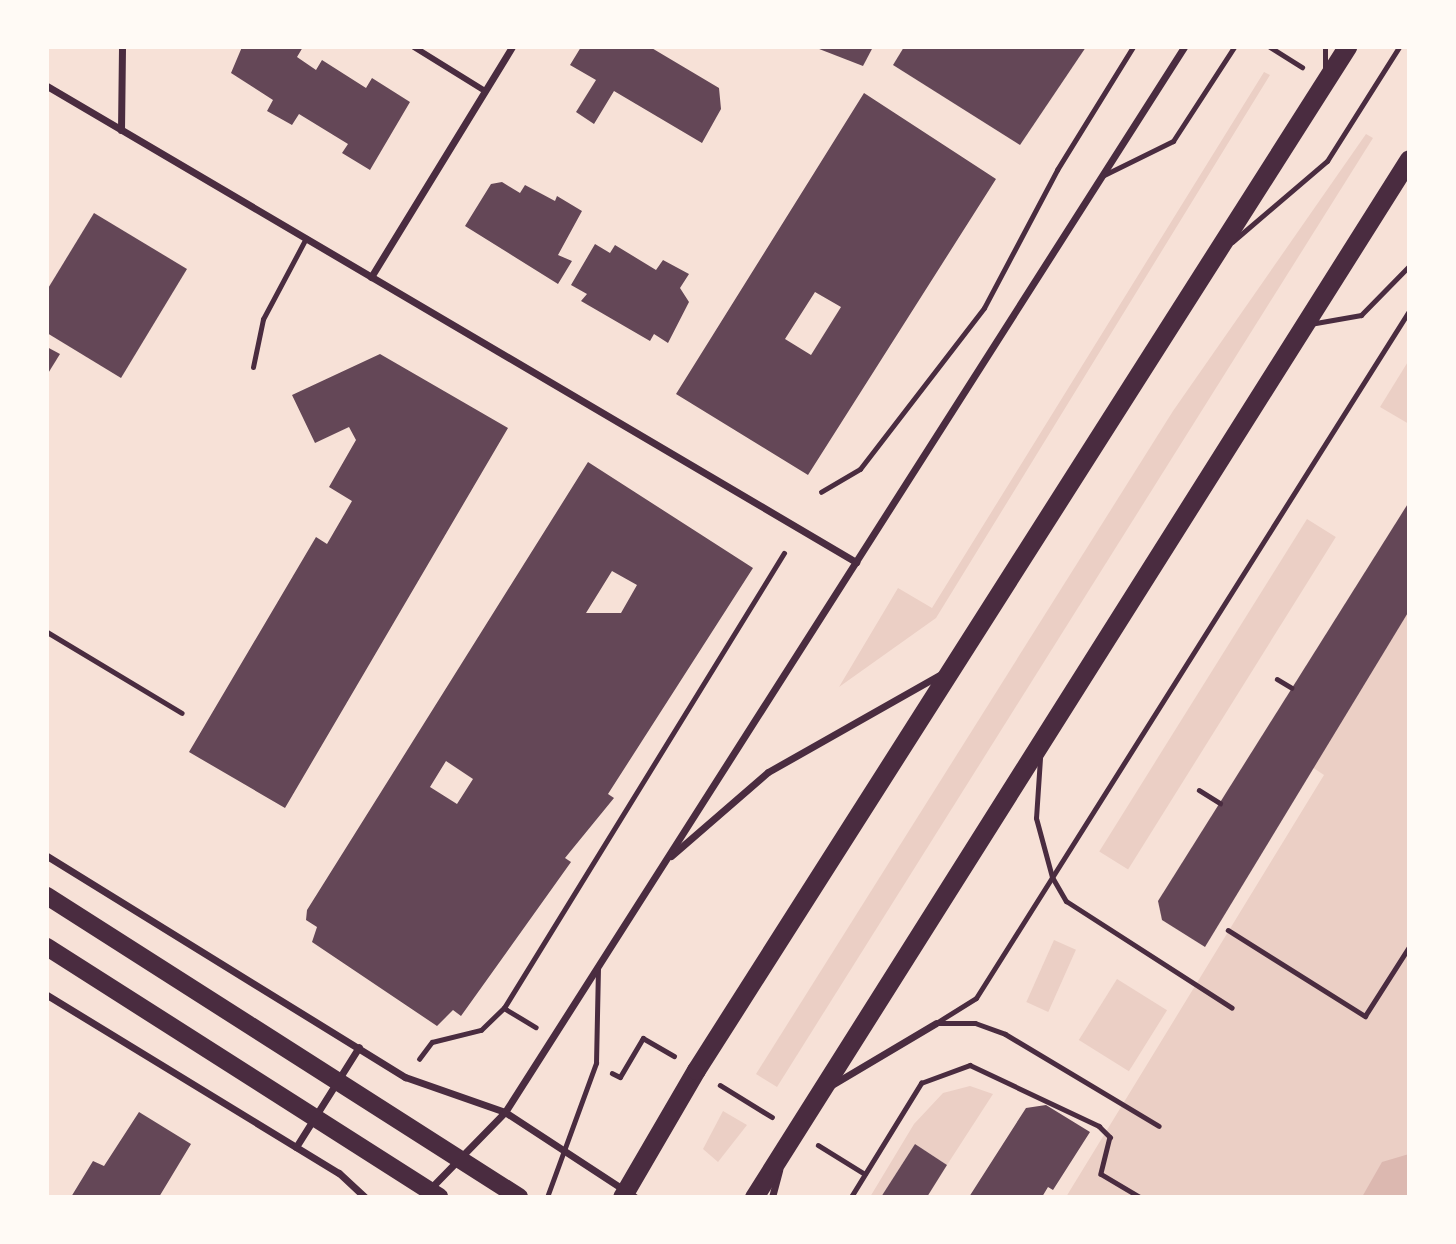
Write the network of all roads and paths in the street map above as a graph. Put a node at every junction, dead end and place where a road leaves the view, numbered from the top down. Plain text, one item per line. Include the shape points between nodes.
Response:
1 (122, 47) edge
2 (414, 47) edge
3 (512, 47) edge
4 (1133, 47) edge
5 (1184, 47) edge
6 (1234, 47) edge
7 (1325, 47) edge
8 (1347, 47) edge
9 (1399, 47) edge
10 (1325, 81) junction
11 (47, 86) edge
12 (485, 91) junction
13 (121, 130) junction
14 (1409, 159) edge
15 (1102, 176) junction
16 (306, 238) junction
17 (1220, 253) junction
18 (1409, 266) edge
19 (372, 276) junction
20 (1409, 311) edge
21 (1304, 326) junction
22 (253, 367) dead end
23 (821, 492) dead end
24 (784, 553) dead end
25 (856, 562) junction
26 (47, 632) edge
27 (954, 666) junction
28 (1278, 679) dead end
29 (1292, 688) dead end
30 (182, 713) dead end
31 (1041, 745) junction
32 (1199, 790) dead end
33 (1220, 803) dead end
34 (47, 856) edge
35 (663, 862) junction
36 (1052, 877) junction
37 (47, 896) edge
38 (1228, 930) dead end
39 (47, 947) edge
40 (1409, 947) edge
41 (598, 964) junction
42 (47, 995) edge
43 (504, 1008) junction
44 (1232, 1008) dead end
45 (936, 1023) junction
46 (552, 1036) junction
47 (359, 1047) junction
48 (405, 1077) junction
49 (824, 1090) junction
50 (505, 1112) junction
51 (1159, 1126) dead end
52 (296, 1147) junction
53 (785, 1149) junction
54 (564, 1151) junction
55 (627, 1195) edge
56 (365, 1197) edge
57 (422, 1197) edge
58 (439, 1197) edge
59 (519, 1197) edge
60 (547, 1197) edge
61 (754, 1197) edge
62 (772, 1197) edge
63 (851, 1197) edge
64 (1140, 1197) edge

1 - 13 street
2 - 12 street
3 - 12 street
4 - 23 path via 1057,170 984,308 860,469
5 - 15 street
6 - 15 lane via 1173,141
7 - 10 lane
8 - 10 highway
9 - 17 lane via 1327,161
10 - 17 highway
11 - 13 street
12 - 19 street
13 - 16 street
14 - 21 highway
15 - 25 street
16 - 19 street
16 - 22 lane via 263,318
17 - 27 highway
18 - 21 lane via 1361,315
19 - 25 street
20 - 36 lane
21 - 31 highway
24 - 43 path
25 - 35 street
26 - 30 lane
27 - 35 street via 768,772
27 - 55 highway
28 - 29 path
31 - 36 lane via 1036,818
31 - 49 highway
32 - 33 path
34 - 47 street
35 - 41 street
36 - 44 lane via 1066,901 1110,934
36 - 45 lane via 976,998
37 - 59 main road
38 - 40 path via 1365,1016
39 - 58 main road
41 - 46 street
41 - 54 lane via 596,1063
42 - 52 street
43 - 46 path
43 - 48 path via 481,1030 432,1042
45 - 49 street
45 - 51 lane via 975,1023 1016,1039
46 - 50 street
47 - 48 street
47 - 52 street
48 - 50 street
49 - 53 highway
50 - 54 street
50 - 57 street
52 - 56 street
53 - 61 highway
53 - 62 street
54 - 55 street
54 - 60 lane
63 - 64 path via 921,1083 970,1065 1099,1126 1110,1137 1101,1174

